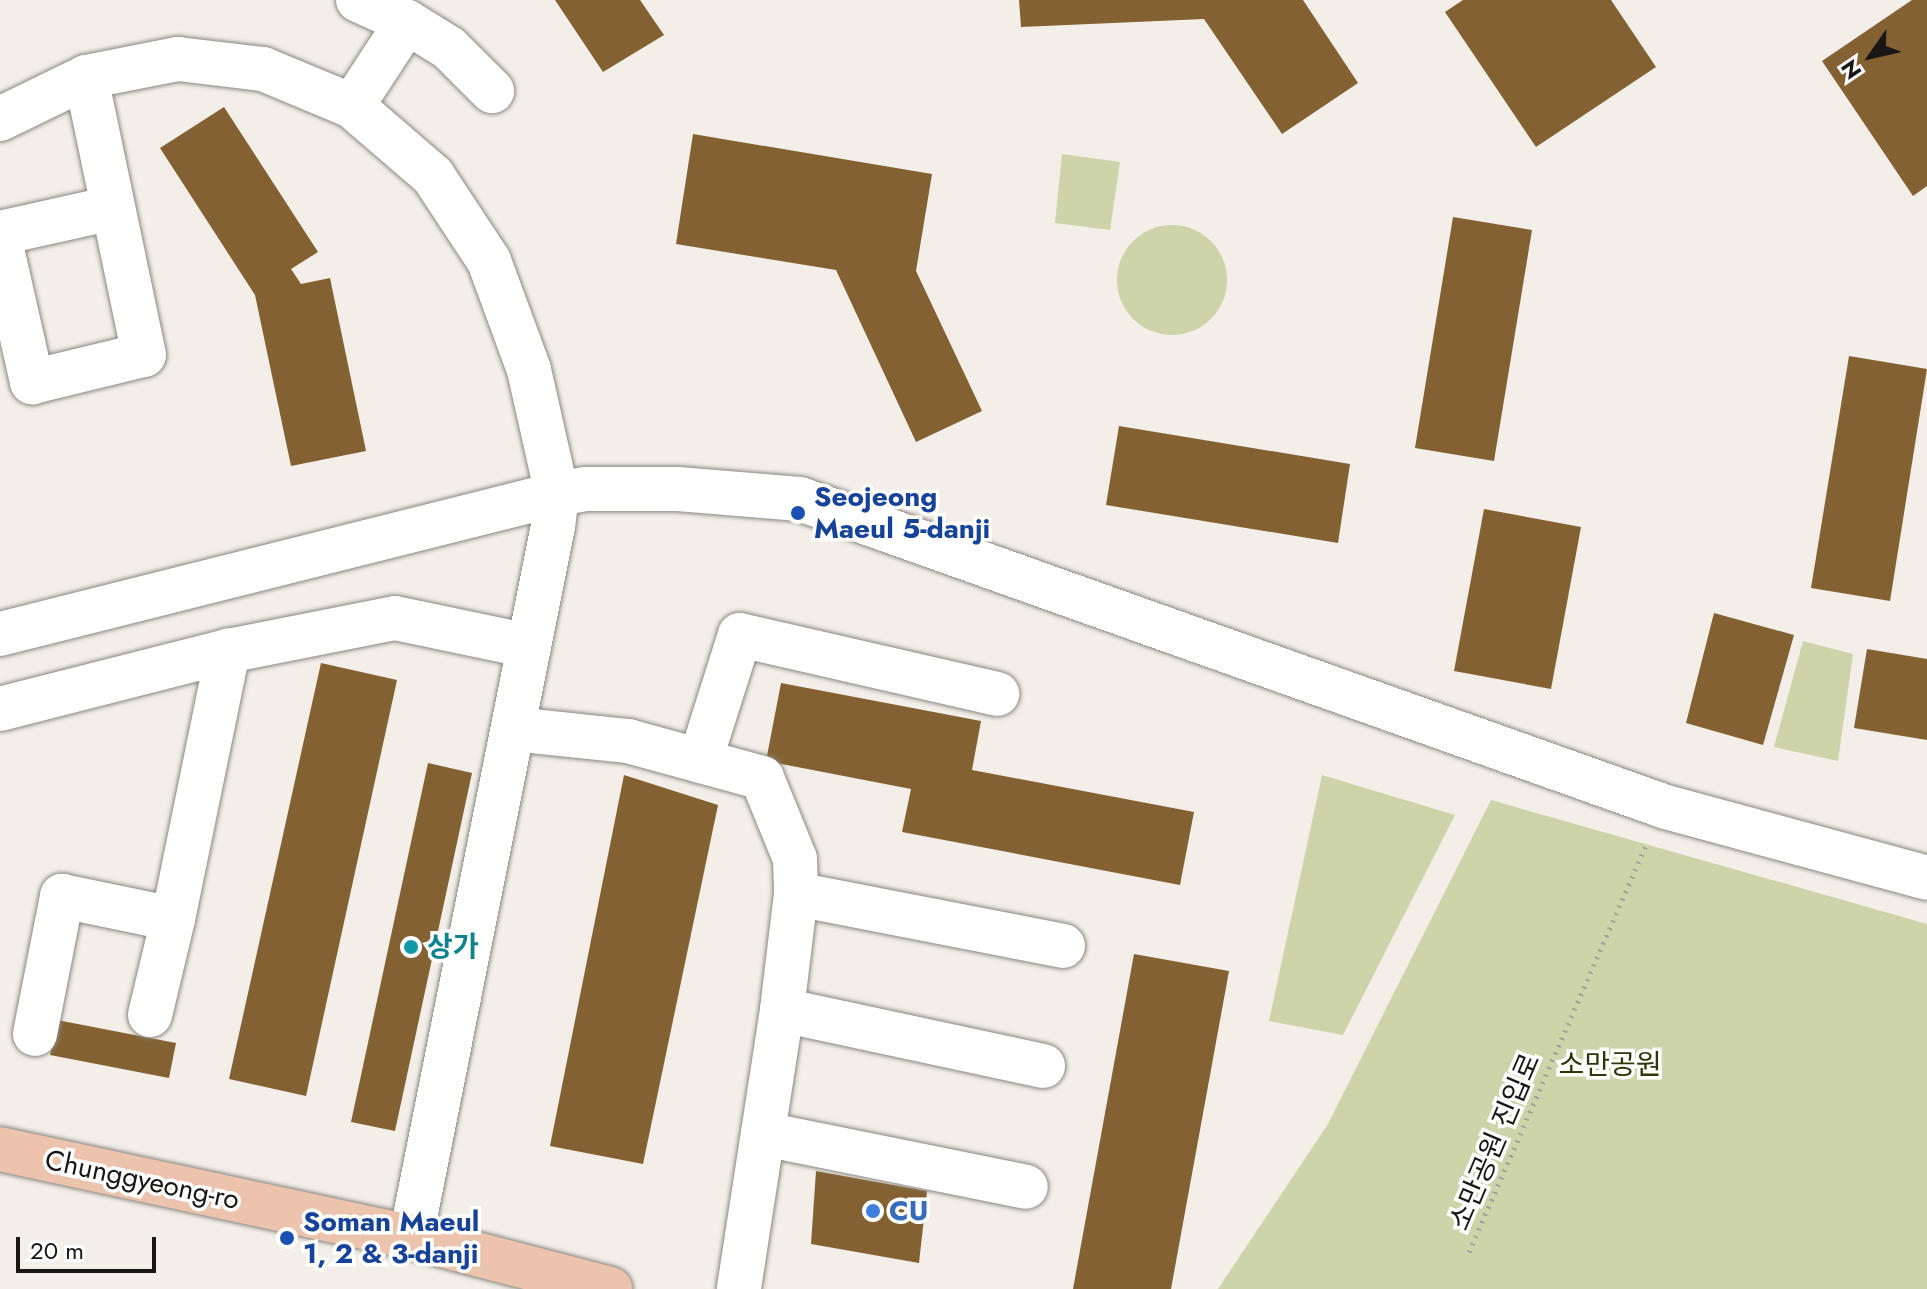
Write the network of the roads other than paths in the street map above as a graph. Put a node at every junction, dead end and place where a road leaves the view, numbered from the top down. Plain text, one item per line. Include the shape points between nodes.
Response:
1 (358, 0) edge
2 (407, 22) junction
3 (86, 77) junction
4 (492, 91) dead end
5 (352, 106) junction
6 (0, 119) edge
7 (112, 208) junction
8 (0, 233) edge
9 (0, 240) edge
10 (557, 494) junction
11 (0, 634) edge
12 (529, 646) junction
13 (228, 651) junction
14 (997, 694) dead end
15 (0, 709) edge
16 (513, 729) junction
17 (700, 761) junction
18 (1927, 878) edge
19 (796, 894) junction
20 (173, 919) junction
21 (1063, 946) dead end
22 (782, 1010) junction
23 (150, 1015) dead end
24 (35, 1034) dead end
25 (1043, 1066) dead end
26 (764, 1134) junction
27 (0, 1149) edge
28 (1026, 1187) dead end
29 (411, 1237) junction
30 (610, 1289) edge
31 (739, 1289) edge

1 - 2 street
2 - 4 street via 449,48
2 - 5 street
3 - 5 street via 178,59 263,69
3 - 6 street
3 - 7 street
5 - 10 street via 433,176 489,261 529,370
7 - 8 street
7 - 9 street via 144,355 32,382
10 - 11 street
10 - 12 street
10 - 18 street via 678,489 800,499 1666,807
12 - 13 street via 395,618
12 - 16 street
13 - 15 street
13 - 20 street
14 - 17 street via 740,635
16 - 17 street via 628,741
16 - 29 street
17 - 19 street via 762,778 795,859
19 - 21 street
19 - 22 street
20 - 23 street
20 - 24 street via 62,896
22 - 25 street
22 - 26 street
26 - 28 street
26 - 31 street
27 - 29 main road, Chunggyeong-ro
29 - 30 main road, Chunggyeong-ro

